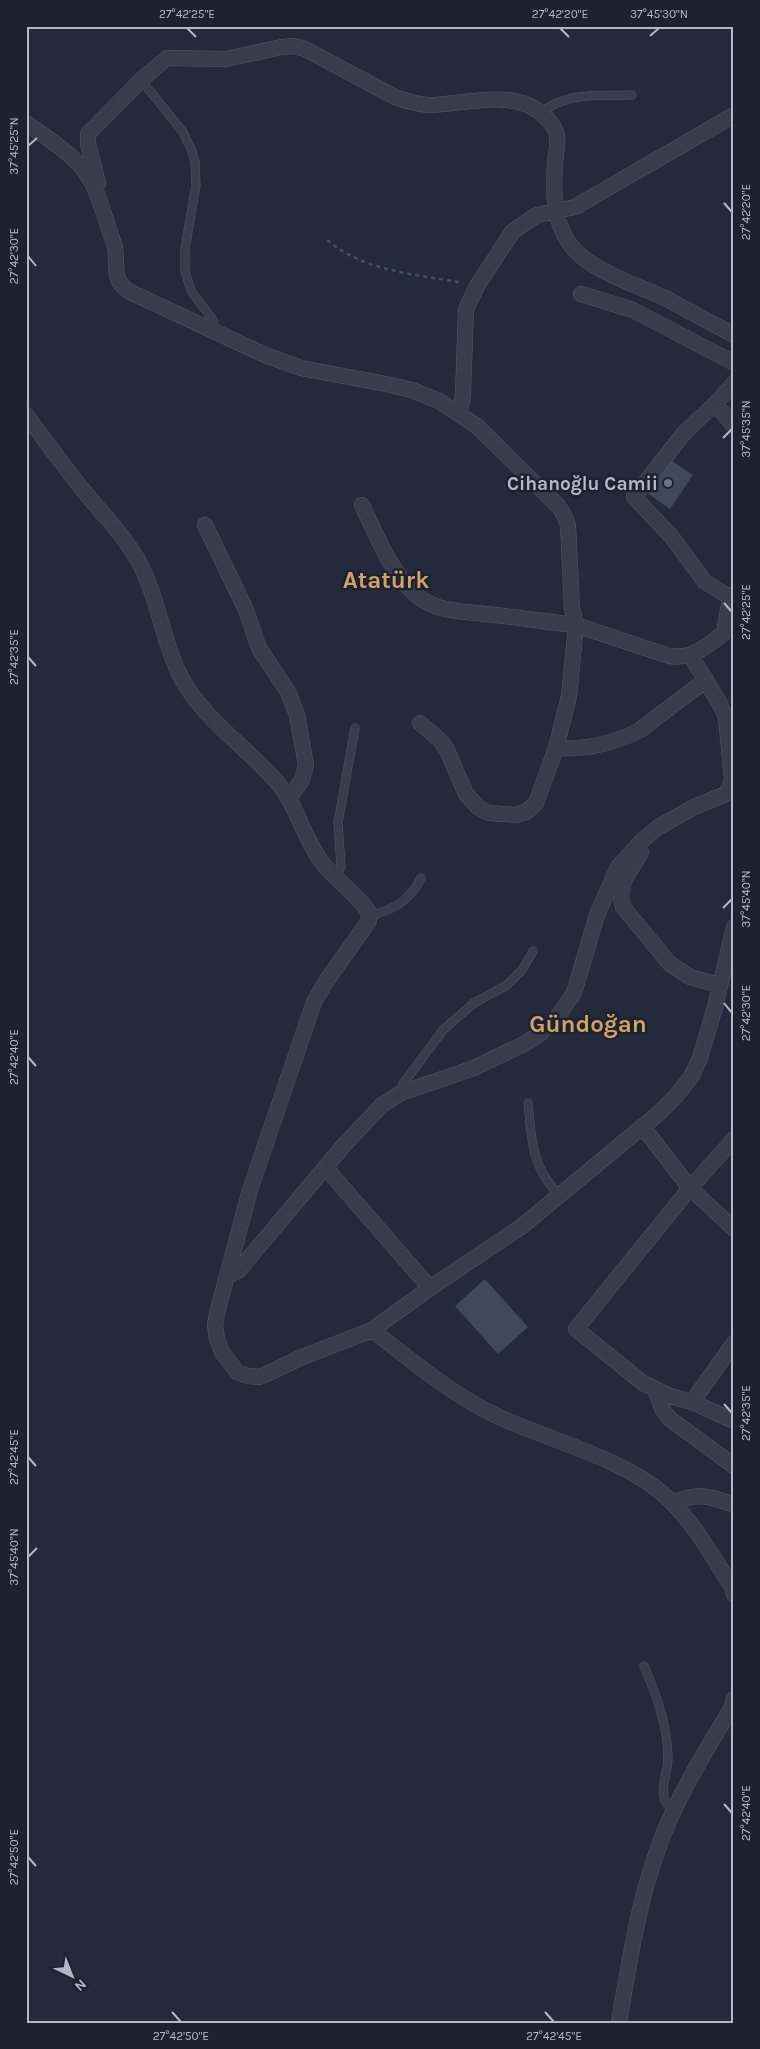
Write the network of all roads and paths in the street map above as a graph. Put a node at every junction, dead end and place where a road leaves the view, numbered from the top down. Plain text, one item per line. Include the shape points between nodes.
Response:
1 (141, 80) junction
2 (632, 96) dead end
3 (541, 113) junction
4 (734, 115) edge
5 (26, 123) edge
6 (95, 187) junction
7 (556, 211) junction
8 (327, 240) dead end
9 (477, 286) junction
10 (581, 294) dead end
11 (668, 300) junction
12 (658, 322) junction
13 (216, 332) junction
14 (734, 335) edge
15 (734, 363) edge
16 (734, 383) edge
17 (716, 404) junction
18 (460, 413) junction
19 (26, 415) edge
20 (734, 426) edge
21 (362, 506) dead end
22 (205, 525) dead end
23 (732, 596) edge
24 (576, 625) junction
25 (729, 638) edge
26 (691, 656) junction
27 (706, 680) junction
28 (420, 723) dead end
29 (355, 728) dead end
30 (556, 748) junction
31 (289, 798) junction
32 (642, 841) junction
33 (421, 878) dead end
34 (337, 879) junction
35 (370, 916) junction
36 (733, 934) edge
37 (533, 951) dead end
38 (719, 985) junction
39 (401, 1093) junction
40 (528, 1104) dead end
41 (642, 1126) junction
42 (734, 1139) edge
43 (325, 1167) junction
44 (690, 1188) junction
45 (560, 1196) junction
46 (734, 1229) edge
47 (227, 1276) junction
48 (430, 1288) junction
49 (372, 1330) junction
50 (734, 1344) edge
51 (655, 1390) junction
52 (692, 1402) junction
53 (734, 1420) edge
54 (734, 1466) edge
55 (673, 1503) junction
56 (734, 1505) edge
57 (734, 1594) edge
58 (644, 1666) dead end
59 (734, 1699) edge
60 (674, 1810) junction
61 (619, 2023) edge

1 - 3 street via 162,61 173,56 226,59 294,46 410,102 426,105 474,100 511,101 528,105
1 - 6 street via 88,134 98,183
1 - 13 lane via 183,132 192,151 196,185 185,249 185,271 191,291 214,320
2 - 3 lane via 576,96
3 - 7 street via 557,135 554,171
4 - 7 street via 575,207
5 - 6 street via 68,154
6 - 13 street via 115,248 115,277 122,287
7 - 9 street via 537,215 513,231
7 - 11 street via 563,234 584,259
8 - 9 path via 347,255 374,266
9 - 18 street via 466,309
10 - 12 street via 633,310
11 - 12 street
11 - 14 street
12 - 15 street
13 - 18 street via 301,368 412,390 439,400
16 - 17 street
17 - 20 street
17 - 23 street via 684,433 634,497 672,536 705,582
18 - 24 street via 493,441 565,516
19 - 31 street via 129,545 148,581 178,671 188,689
21 - 24 street via 406,585 422,599 455,612
22 - 31 street via 246,610 259,648 288,692 297,715 306,765 302,780
23 - 25 street
24 - 26 street via 670,656
24 - 30 street via 568,696
25 - 26 street
26 - 27 street
27 - 30 street via 640,730 616,742 587,748
27 - 32 street via 726,717 730,788 721,797 694,807 657,828
28 - 30 street via 447,750 471,802 488,813 516,815 532,808
29 - 34 lane via 338,823 341,866
31 - 34 street via 313,849
32 - 38 street via 641,851 622,884 623,907 670,964 690,977
32 - 39 street via 618,868 597,915 574,993 556,1019 524,1044 474,1068
33 - 35 lane via 413,892 399,905
34 - 35 street via 366,906
35 - 47 street via 326,980 306,1022 250,1190
36 - 38 street
37 - 39 lane via 522,970 507,985 474,1003 443,1030 403,1084
38 - 41 street via 700,1058 690,1077 659,1114
39 - 43 street via 373,1113
40 - 45 lane via 534,1156 547,1182
41 - 44 street
41 - 45 street
42 - 44 street
43 - 47 street via 239,1270
43 - 48 street
44 - 46 street
44 - 51 street via 576,1329
45 - 48 street via 522,1227
47 - 49 street via 215,1325 217,1339 229,1363 248,1376 259,1377
48 - 49 street
49 - 55 street via 467,1400 524,1428 619,1466 647,1482
50 - 52 street
51 - 52 street
51 - 54 street via 670,1419
52 - 53 street
55 - 56 street via 701,1495
55 - 57 street via 694,1527
58 - 60 lane via 659,1704 667,1741 668,1758 662,1795
59 - 60 street via 732,1708
60 - 61 street via 644,1893

